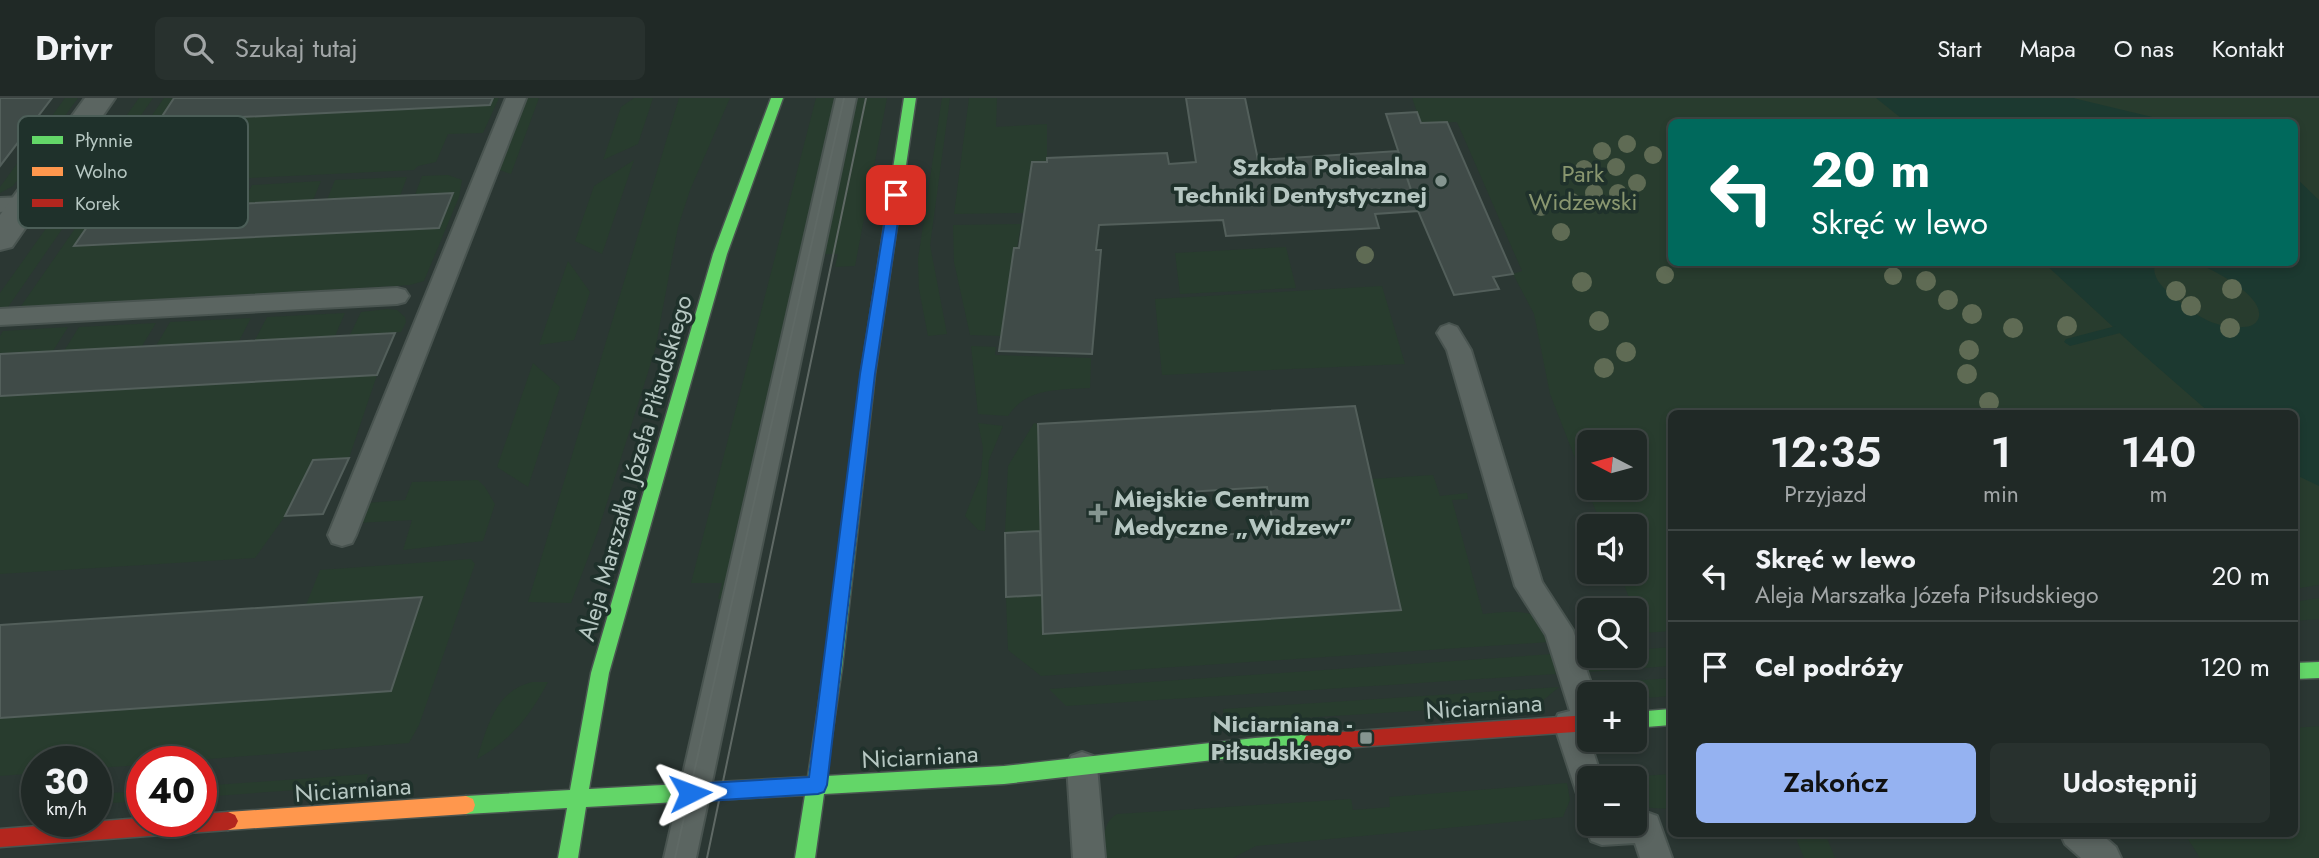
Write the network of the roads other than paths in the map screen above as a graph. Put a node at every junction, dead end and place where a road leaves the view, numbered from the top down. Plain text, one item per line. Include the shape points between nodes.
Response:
1 (100, 98) edge
2 (516, 98) edge
3 (846, 98) edge
4 (910, 98) edge
5 (775, 99) edge
6 (85, 116) edge
7 (13, 204) edge
8 (0, 239) edge
9 (397, 296) dead end
10 (0, 317) edge
11 (1450, 333) dead end
12 (342, 535) dead end
13 (2319, 670) edge
14 (2298, 671) edge
15 (1577, 703) edge
16 (1668, 717) edge
17 (1647, 719) edge
18 (1577, 723) edge
19 (1082, 766) junction
20 (818, 785) junction
21 (694, 792) junction
22 (578, 799) junction
23 (1647, 830) edge
24 (2081, 837) edge
25 (0, 838) edge
26 (568, 858) edge
27 (680, 858) edge
28 (806, 858) edge
29 (1089, 858) edge
30 (1656, 858) edge
31 (2105, 858) edge

1 - 6 street
2 - 12 lane
3 - 21 lane
4 - 20 main road via 868,374
5 - 22 main road, Aleja Marszałka Józefa Piłsudskiego via 720,254 600,673
7 - 8 street
9 - 10 lane
11 - 15 lane via 1459,350 1529,586 1559,630
13 - 14 main road
16 - 17 main road
18 - 19 main road, Niciarniana via 1255,746
19 - 20 main road, Niciarniana
19 - 29 lane
20 - 21 main road, Niciarniana
20 - 28 main road
21 - 22 main road, Niciarniana
21 - 27 lane
22 - 25 main road, Niciarniana
22 - 26 main road, Aleja Marszałka Józefa Piłsudskiego
23 - 30 lane
24 - 31 lane

